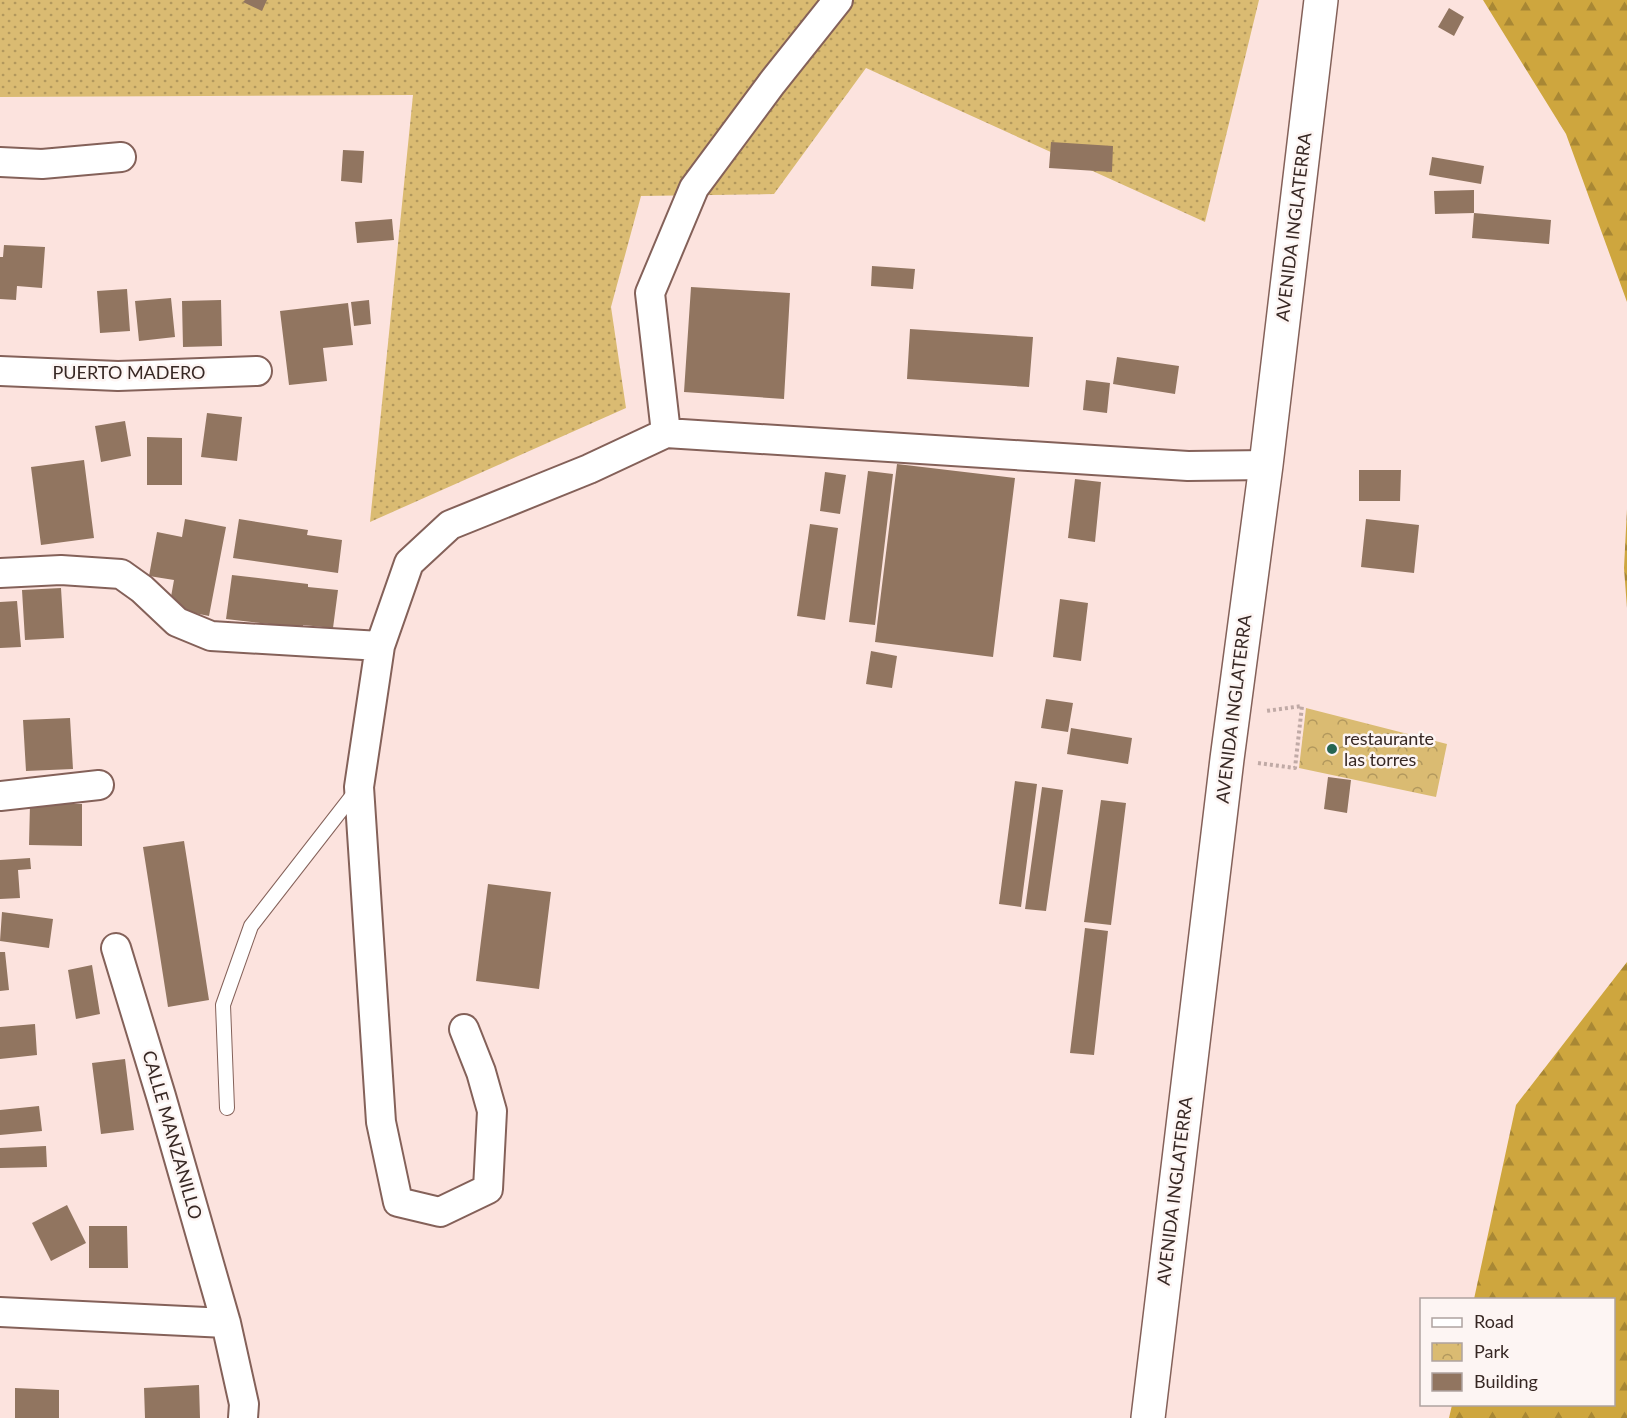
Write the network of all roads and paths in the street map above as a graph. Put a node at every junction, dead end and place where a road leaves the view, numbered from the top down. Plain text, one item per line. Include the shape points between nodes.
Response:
1 (838, 0) edge
2 (1321, 0) edge
3 (121, 157) dead end
4 (0, 162) edge
5 (0, 371) edge
6 (257, 371) dead end
7 (666, 434) junction
8 (1266, 465) junction
9 (0, 573) edge
10 (380, 646) junction
11 (1232, 715) junction
12 (1227, 759) junction
13 (99, 786) dead end
14 (359, 787) junction
15 (0, 796) edge
16 (117, 948) dead end
17 (464, 1029) dead end
18 (227, 1108) dead end
19 (0, 1312) edge
20 (226, 1323) junction
21 (243, 1418) edge
22 (1148, 1418) edge

1 - 7 street via 694,188 650,293
2 - 8 main road, AVENIDA INGLATERRA
3 - 4 street via 42,164
5 - 6 street, PUERTO MADERO via 118,376
7 - 8 street via 1188,466
7 - 10 street via 450,525 409,563
8 - 11 main road, AVENIDA INGLATERRA
9 - 10 street via 61,570 122,574 177,622 211,636
10 - 14 street
11 - 12 main road, AVENIDA INGLATERRA
11 - 12 path via 1302,706 1295,768
12 - 22 main road, AVENIDA INGLATERRA
13 - 15 street
14 - 17 street via 381,1122 398,1202 440,1212 488,1189 492,1111
14 - 18 lane via 250,927 223,1005
16 - 20 street, CALLE MANZANILLO
19 - 20 street
20 - 21 street, CALLE MANZANILLO via 244,1404

